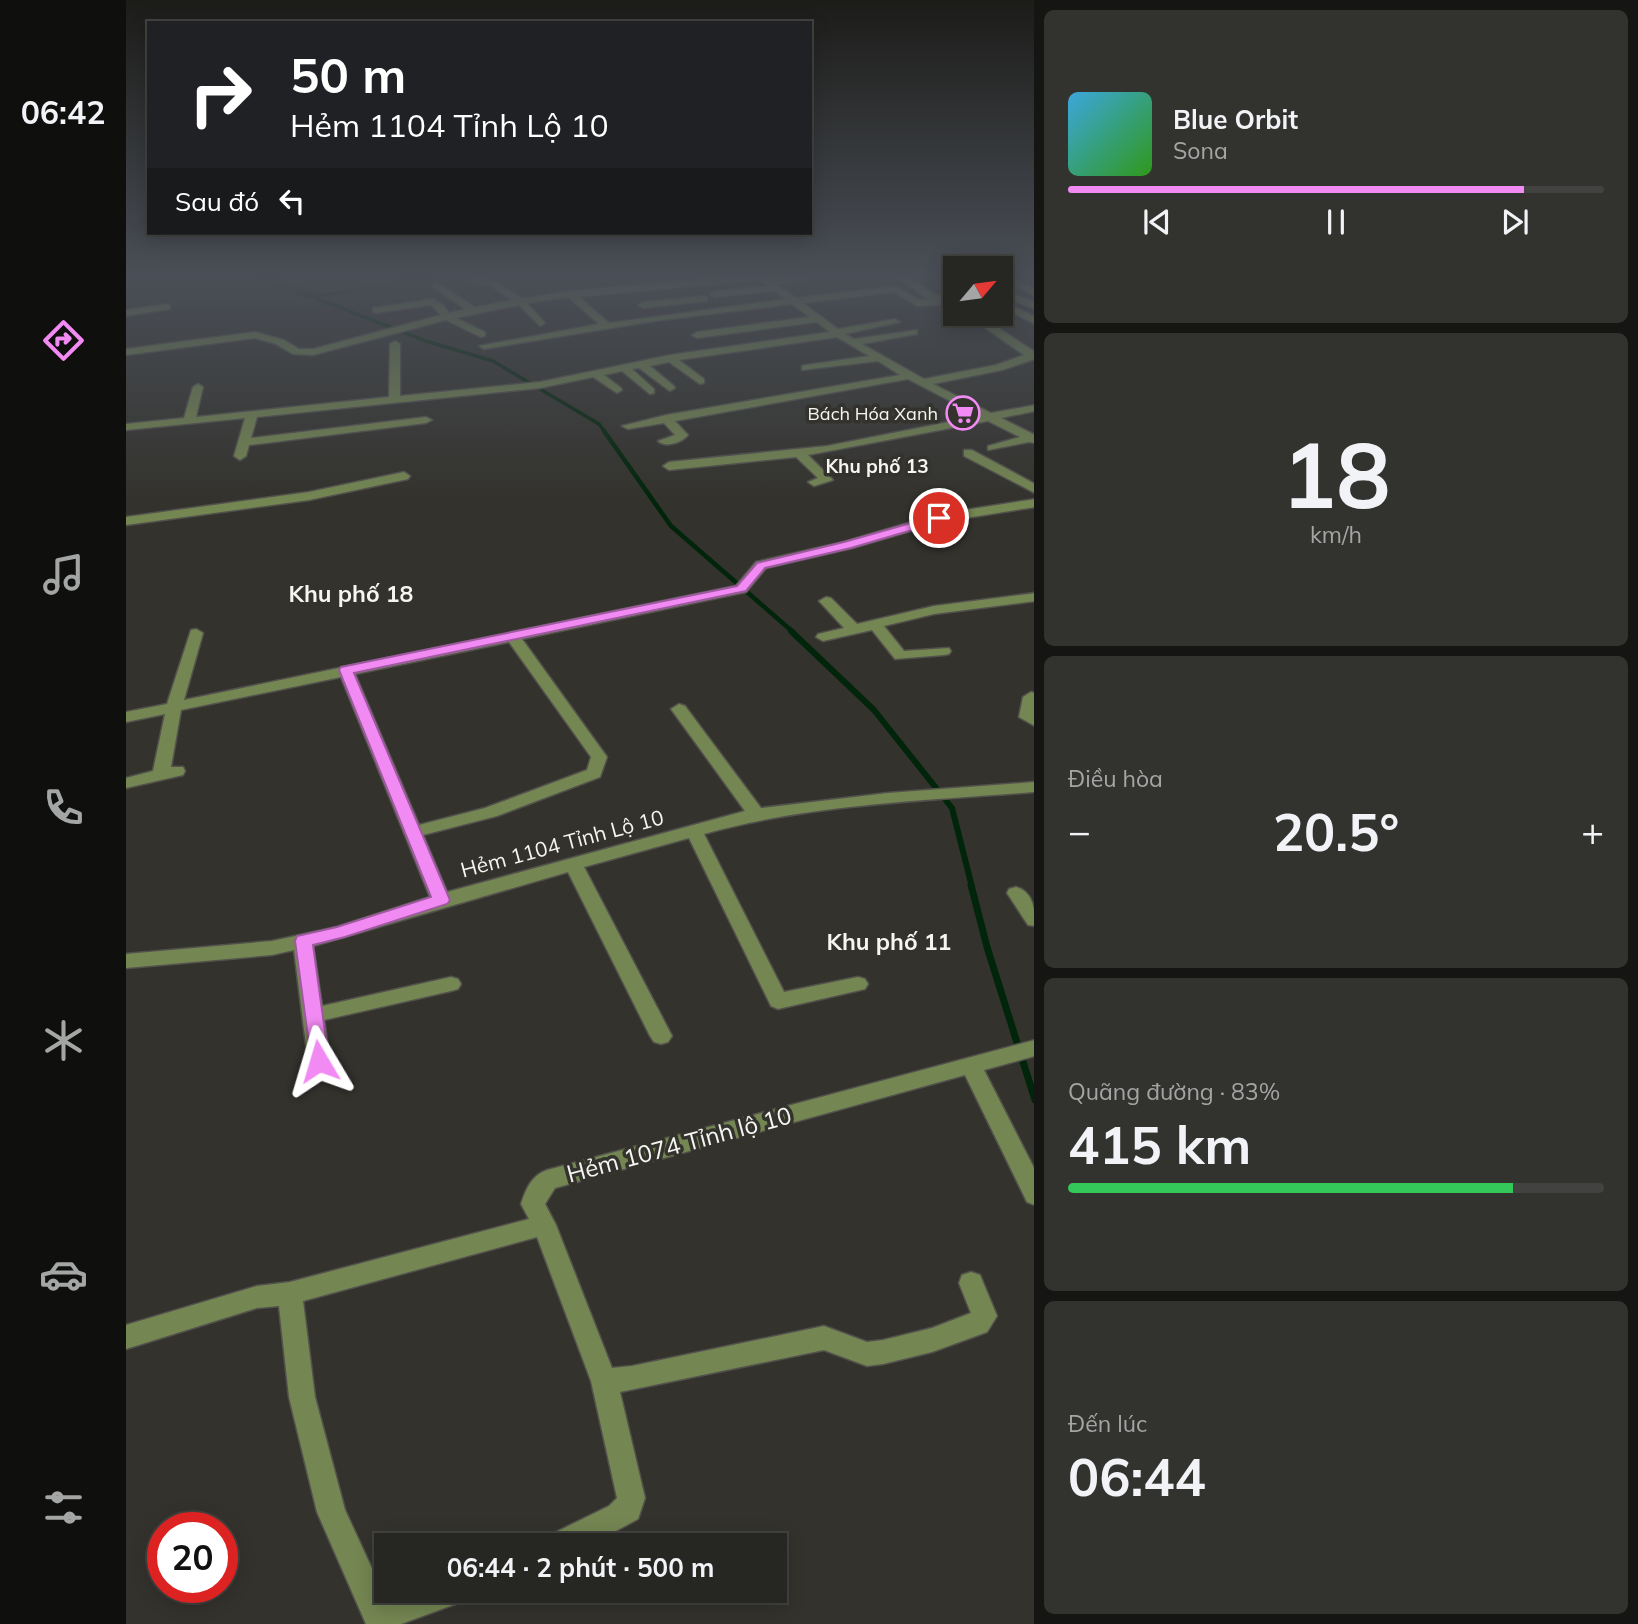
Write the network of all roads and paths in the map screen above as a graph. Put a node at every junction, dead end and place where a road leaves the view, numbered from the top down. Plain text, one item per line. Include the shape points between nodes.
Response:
1 (293, 350) edge
2 (322, 350) edge
3 (395, 350) edge
4 (728, 350) edge
5 (767, 350) edge
6 (867, 350) edge
7 (647, 352) dead end
8 (776, 356) dead end
9 (1033, 356) edge
10 (880, 358) junction
11 (665, 359) junction
12 (641, 364) junction
13 (623, 367) junction
14 (806, 369) dead end
15 (594, 373) junction
16 (521, 374) dead end
17 (910, 376) junction
18 (700, 381) dead end
19 (922, 383) junction
20 (541, 384) junction
21 (198, 387) dead end
22 (670, 388) dead end
23 (617, 390) dead end
24 (650, 391) dead end
25 (394, 400) junction
26 (1034, 408) edge
27 (252, 414) junction
28 (666, 418) junction
29 (988, 418) junction
30 (1034, 419) edge
31 (426, 420) dead end
32 (189, 421) junction
33 (628, 426) dead end
34 (1005, 426) junction
35 (126, 427) edge
36 (1030, 436) edge
37 (664, 441) dead end
38 (245, 442) junction
39 (992, 448) dead end
40 (968, 453) dead end
41 (800, 454) junction
42 (240, 456) dead end
43 (669, 466) dead end
44 (404, 476) dead end
45 (814, 482) dead end
46 (1034, 489) edge
47 (1034, 503) edge
48 (126, 521) edge
49 (1034, 597) edge
50 (826, 601) dead end
51 (875, 624) junction
52 (854, 630) junction
53 (196, 633) dead end
54 (512, 636) junction
55 (823, 637) dead end
56 (944, 651) dead end
57 (346, 670) junction
58 (1031, 696) dead end
59 (174, 707) junction
60 (679, 709) dead end
61 (126, 717) edge
62 (1030, 719) edge
63 (126, 783) edge
64 (1034, 787) edge
65 (756, 814) junction
66 (694, 831) junction
67 (413, 832) junction
68 (573, 864) junction
69 (1016, 893) dead end
70 (441, 900) junction
71 (1034, 920) edge
72 (303, 941) junction
73 (126, 961) edge
74 (451, 984) dead end
75 (858, 984) dead end
76 (314, 1015) junction
77 (661, 1036) dead end
78 (1034, 1048) edge
79 (319, 1061) dead end
80 (971, 1065) junction
81 (1034, 1195) edge
82 (544, 1225) junction
83 (971, 1283) dead end
84 (290, 1293) junction
85 (126, 1337) edge
86 (604, 1381) junction
87 (587, 1533) edge
88 (421, 1603) edge
89 (381, 1620) edge

1 - 2 street
3 - 25 street
4 - 11 street
5 - 8 street
6 - 10 street
7 - 11 street
9 - 19 street
10 - 14 street
10 - 17 street
11 - 12 street
11 - 18 street
12 - 13 street
12 - 22 street
13 - 15 street
13 - 24 street
15 - 20 street
15 - 23 street
16 - 20 street
17 - 19 street
17 - 28 street
19 - 29 street
20 - 25 street
21 - 32 street
25 - 27 street
26 - 29 street
27 - 32 street
27 - 38 street
28 - 33 street
28 - 37 street via 682,435
29 - 34 street
29 - 41 street
30 - 34 street
31 - 38 street
32 - 35 street
34 - 36 street
36 - 39 street
38 - 42 street
40 - 46 street
41 - 43 street
41 - 45 street via 827,480
44 - 48 street via 309,496
47 - 54 street via 939,518 761,565 741,589
49 - 51 street via 934,610
50 - 52 street
51 - 52 street
51 - 56 street via 900,656
52 - 55 street
53 - 59 street
54 - 57 street
54 - 67 street via 599,757 594,773 491,812
57 - 59 street
57 - 67 street
58 - 62 street
59 - 61 street
59 - 63 street via 169,773
60 - 65 street
64 - 65 street, Hẻm 1104 Tỉnh Lộ 10
65 - 66 street, Hẻm 1104 Tỉnh Lộ 10
66 - 68 street, Hẻm 1104 Tỉnh Lộ 10
66 - 75 street via 778,1000
67 - 70 street
68 - 70 street, Hẻm 1104 Tỉnh Lộ 10
68 - 77 street
69 - 71 street
70 - 72 street, Hẻm 1104 Tỉnh Lộ 10
72 - 73 street, Hẻm 1104 Tỉnh Lộ 10
72 - 76 street
74 - 76 street
76 - 79 street
78 - 80 street, Hẻm 1074 Tỉnh lộ 10
80 - 81 street
80 - 82 street, Hẻm 1074 Tỉnh lộ 10 via 547,1180 533,1204
82 - 84 street
82 - 86 street
83 - 86 street via 984,1316 978,1324 932,1340 867,1354 824,1338 632,1380
84 - 85 street via 257,1297
84 - 89 street via 302,1397 331,1512
86 - 87 street via 629,1487 628,1509
88 - 89 street

